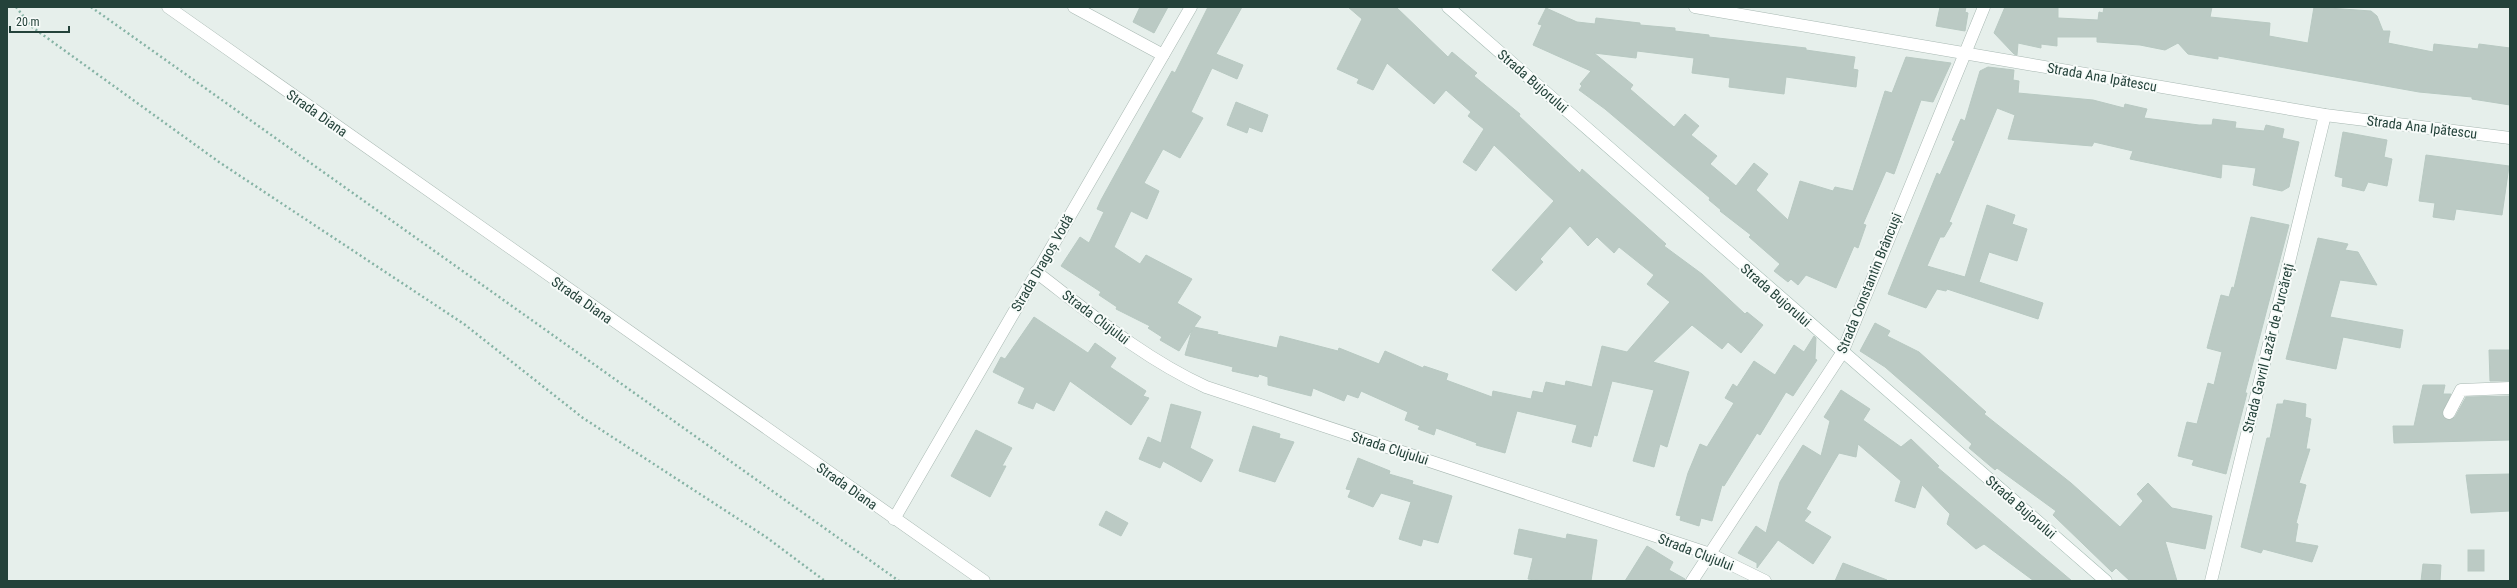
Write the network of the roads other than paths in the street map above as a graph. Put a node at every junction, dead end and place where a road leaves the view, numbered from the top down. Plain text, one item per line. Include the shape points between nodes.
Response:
1 (161, 7) edge
2 (168, 7) edge
3 (1074, 7) edge
4 (1191, 7) edge
5 (1448, 7) edge
6 (1695, 7) edge
7 (1984, 7) edge
8 (180, 17) junction
9 (1964, 54) junction
10 (1163, 55) junction
11 (2325, 115) junction
12 (2510, 138) edge
13 (1036, 272) junction
14 (1842, 352) junction
15 (2510, 388) edge
16 (2449, 413) dead end
17 (894, 519) junction
18 (1710, 554) junction
19 (984, 581) edge
20 (1692, 581) edge
21 (1765, 581) edge
22 (2106, 581) edge
23 (2211, 581) edge

1 - 8 street, Strada Diana
2 - 8 street, Strada Diana
3 - 10 street
4 - 10 street, Strada Dragoș Vodă
5 - 14 street, Strada Bujorului
6 - 9 street, Strada Ana Ipătescu
7 - 9 street, Strada Constantin Brâncuși
8 - 17 street, Strada Diana
9 - 11 street, Strada Ana Ipătescu
9 - 14 street, Strada Constantin Brâncuși
10 - 13 street, Strada Dragoș Vodă
11 - 12 street, Strada Ana Ipătescu
11 - 23 street, Strada Gavril Lazăr de Purcăreți
13 - 17 street, Strada Dragoș Vodă
13 - 18 street, Strada Clujului via 1121,337 1172,371 1206,387
14 - 18 street, Strada Constantin Brâncuși
14 - 22 street, Strada Bujorului
15 - 16 street via 2461,390
17 - 19 street, Strada Diana
18 - 20 street, Strada Constantin Brâncuși
18 - 21 street, Strada Clujului

